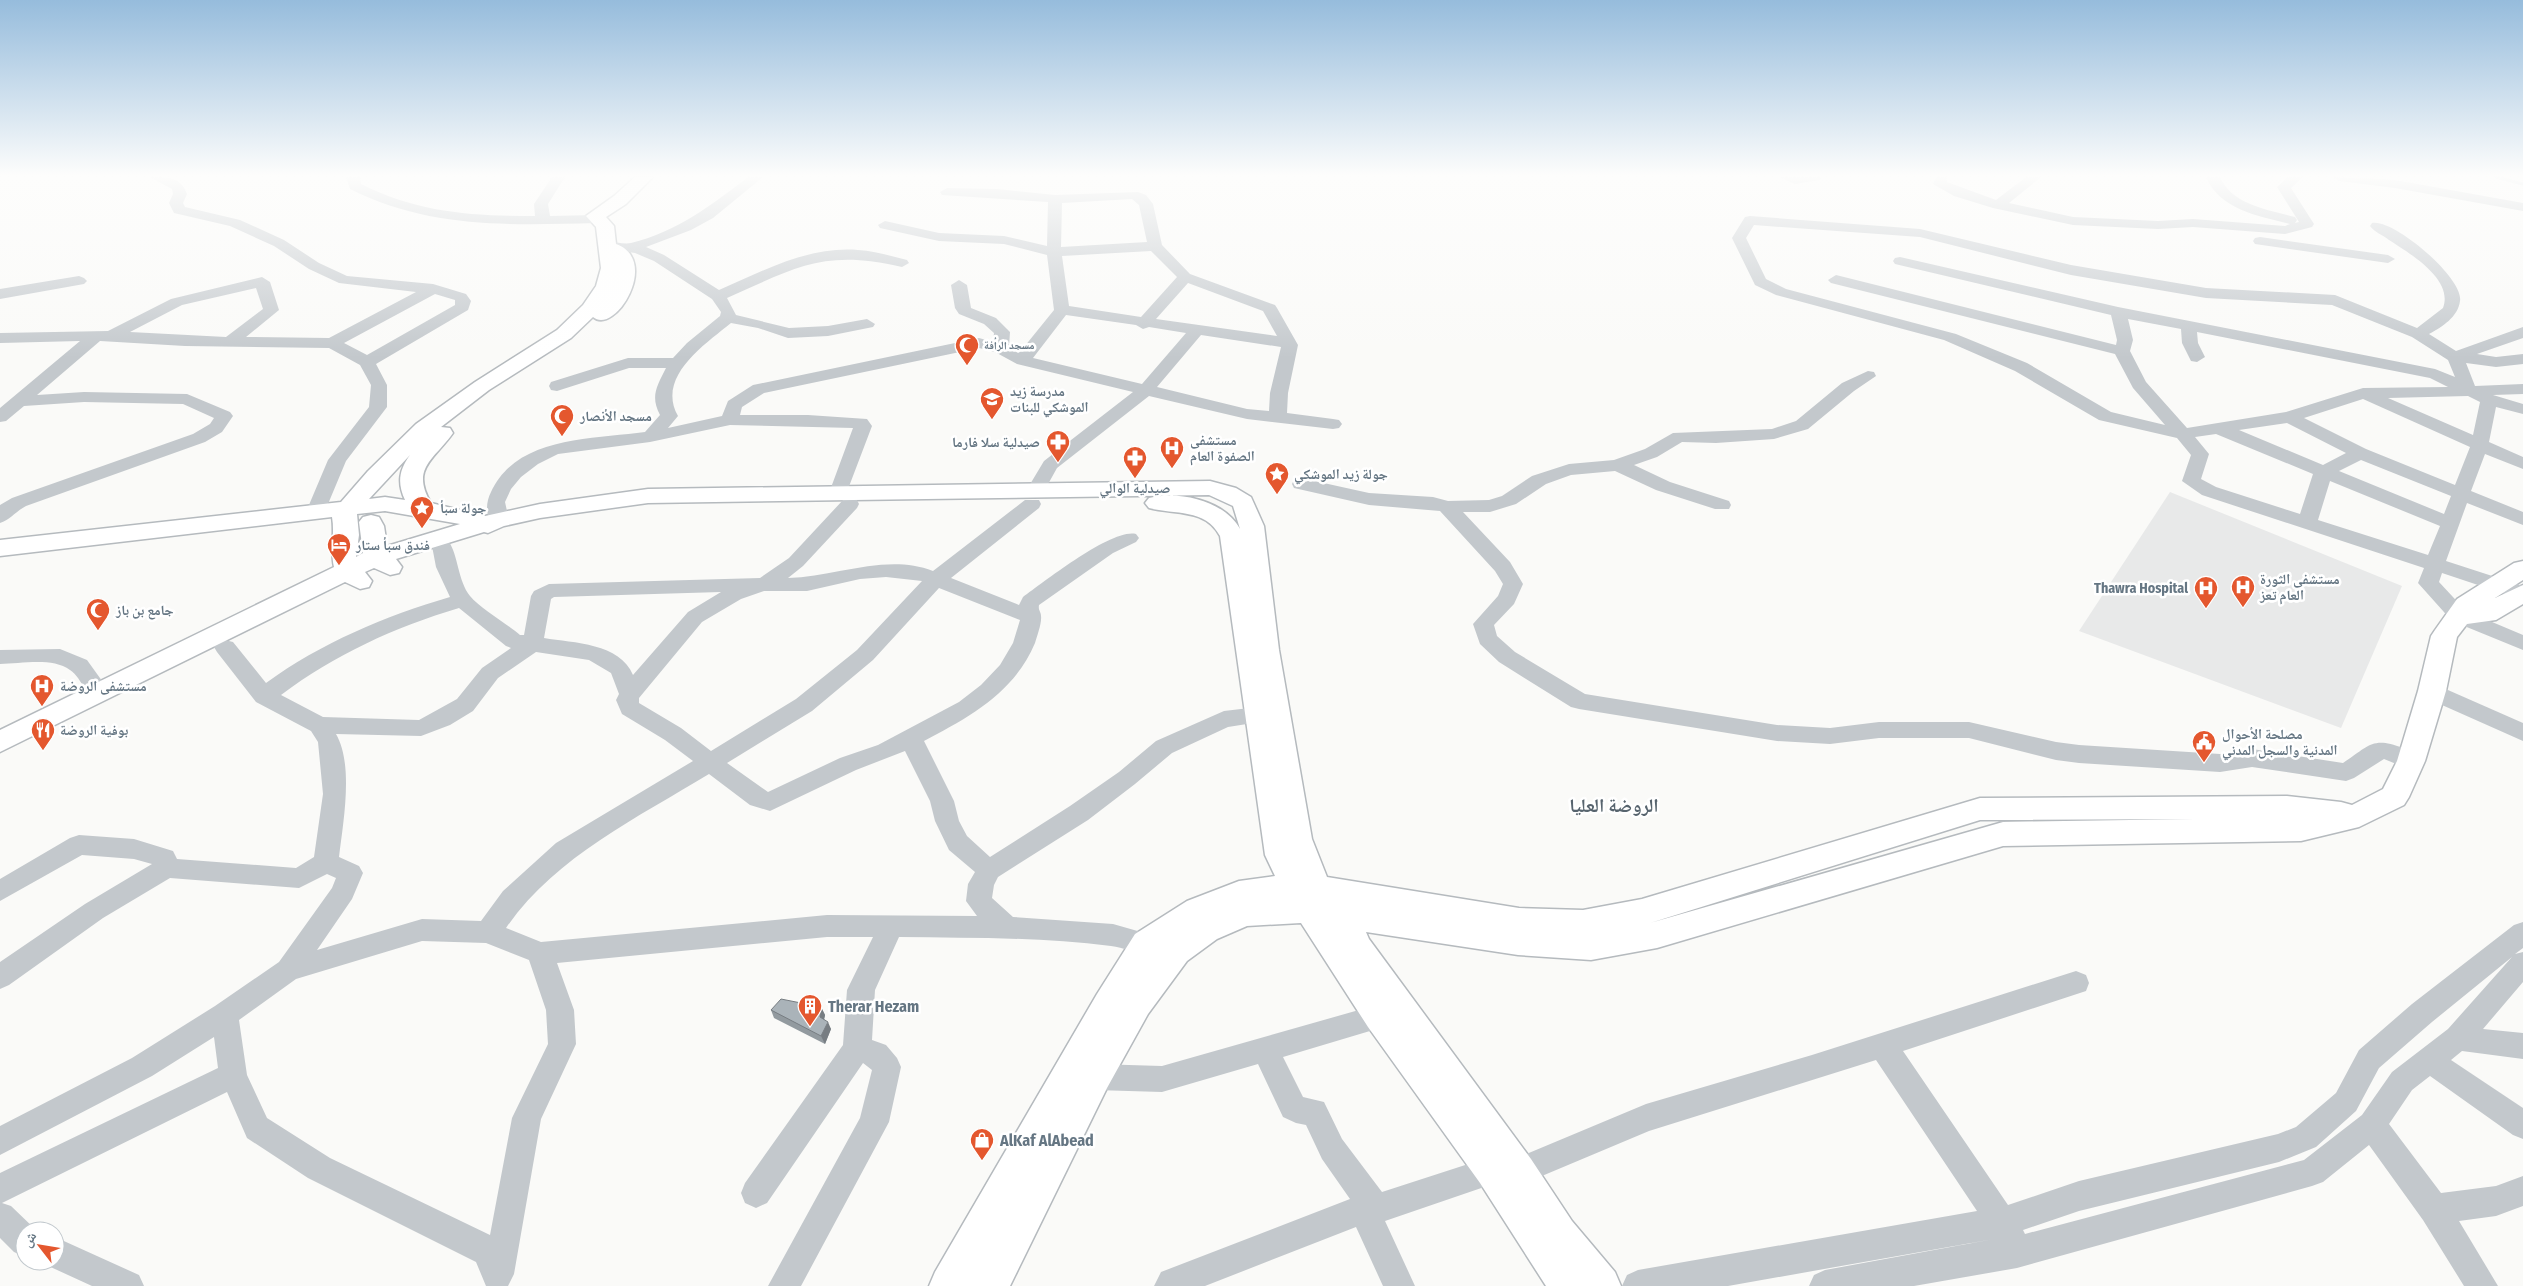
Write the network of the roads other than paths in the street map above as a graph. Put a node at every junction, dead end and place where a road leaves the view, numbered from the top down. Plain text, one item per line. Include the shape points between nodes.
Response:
1 (266, 237) edge
2 (606, 237) edge
3 (660, 237) edge
4 (939, 237) edge
5 (1054, 237) edge
6 (1153, 237) edge
7 (1740, 237) edge
8 (1940, 237) edge
9 (2239, 237) edge
10 (2394, 237) edge
11 (607, 246) junction
12 (1155, 246) junction
13 (631, 248) junction
14 (1054, 252) junction
15 (2388, 259) dead end
16 (1900, 261) dead end
17 (902, 263) dead end
18 (1185, 277) junction
19 (1836, 280) dead end
20 (80, 281) dead end
21 (959, 285) dead end
22 (433, 289) junction
23 (0, 294) edge
24 (718, 296) junction
25 (1062, 310) junction
26 (2118, 312) junction
27 (728, 318) junction
28 (868, 324) dead end
29 (1143, 324) junction
30 (2190, 326) junction
31 (1196, 331) junction
32 (2523, 332) edge
33 (2418, 334) junction
34 (103, 336) junction
35 (0, 338) edge
36 (231, 341) junction
37 (332, 343) junction
38 (1290, 345) junction
39 (1001, 349) junction
40 (2122, 351) junction
41 (2198, 357) dead end
42 (2456, 357) junction
43 (1023, 360) junction
44 (2523, 360) edge
45 (367, 362) junction
46 (677, 363) junction
47 (1868, 376) dead end
48 (557, 386) dead end
49 (2523, 389) edge
50 (1146, 390) junction
51 (2469, 392) junction
52 (2363, 393) junction
53 (2489, 400) junction
54 (20, 401) junction
55 (2523, 409) edge
56 (0, 416) edge
57 (1278, 416) junction
58 (2288, 417) junction
59 (730, 420) junction
60 (1333, 424) dead end
61 (2218, 428) junction
62 (2181, 434) junction
63 (650, 437) junction
64 (2479, 446) junction
65 (2360, 452) junction
66 (2523, 464) edge
67 (1617, 465) junction
68 (2322, 472) junction
69 (1301, 484) dead end
70 (2463, 495) junction
71 (1033, 497) junction
72 (844, 498) junction
73 (1722, 505) dead end
74 (1447, 507) junction
75 (424, 510) junction
76 (316, 512) junction
77 (346, 516) junction
78 (0, 517) edge
79 (2523, 519) edge
80 (372, 522) junction
81 (2307, 523) junction
82 (2449, 523) junction
83 (496, 526) junction
84 (1129, 538) dead end
85 (442, 546) junction
86 (0, 548) edge
87 (0, 556) edge
88 (383, 562) junction
89 (2435, 564) junction
90 (2523, 568) edge
91 (354, 576) junction
92 (935, 580) junction
93 (766, 584) junction
94 (2498, 586) junction
95 (2523, 593) edge
96 (462, 600) junction
97 (1031, 616) junction
98 (2459, 616) junction
99 (533, 643) junction
100 (2523, 643) edge
101 (225, 647) junction
102 (0, 657) edge
103 (2432, 691) junction
104 (99, 692) junction
105 (630, 694) junction
106 (264, 696) junction
107 (1258, 715) junction
108 (319, 725) junction
109 (2523, 733) edge
110 (910, 739) junction
111 (0, 742) edge
112 (0, 761) edge
113 (709, 761) junction
114 (2411, 761) junction
115 (2359, 815) junction
116 (326, 862) junction
117 (166, 868) junction
118 (989, 870) junction
119 (0, 891) edge
120 (1307, 895) junction
121 (1342, 914) junction
122 (1008, 927) junction
123 (890, 928) junction
124 (488, 932) junction
125 (2523, 933) edge
126 (1146, 944) junction
127 (540, 952) junction
128 (2523, 963) edge
129 (288, 970) junction
130 (0, 977) edge
131 (2076, 983) dead end
132 (225, 1015) junction
133 (1380, 1016) junction
134 (2458, 1038) junction
135 (1883, 1046) junction
136 (2523, 1046) edge
137 (1264, 1048) junction
138 (857, 1049) junction
139 (2429, 1060) junction
140 (233, 1075) junction
141 (1095, 1077) junction
142 (2372, 1125) junction
143 (2523, 1125) edge
144 (0, 1141) edge
145 (1505, 1171) junction
146 (0, 1189) edge
147 (2523, 1191) edge
148 (756, 1193) dead end
149 (1369, 1209) junction
150 (2434, 1209) junction
151 (0, 1217) edge
152 (2002, 1222) junction
153 (15, 1231) edge
154 (2017, 1252) junction
155 (65, 1258) edge
156 (500, 1280) edge
157 (128, 1286) edge
158 (784, 1286) edge
159 (949, 1286) edge
160 (989, 1286) edge
161 (1170, 1286) edge
162 (1399, 1286) edge
163 (1569, 1286) edge
164 (1601, 1286) edge
165 (1638, 1286) edge
166 (1825, 1286) edge
167 (2482, 1286) edge

1 - 22 street via 344,280
2 - 11 main road
3 - 13 street
4 - 14 street via 1004,240
5 - 14 street
6 - 12 street
7 - 62 street via 1760,282 1781,292 1950,338 2021,367 2105,416
8 - 33 street via 2072,270 2187,289 2335,300
9 - 15 street
10 - 33 street via 2417,252 2447,282 2454,295 2440,322
11 - 13 street
11 - 75 main road via 619,252 626,268 626,284 610,307 584,330 505,381 447,427 412,468 411,491
11 - 77 main road via 610,268 605,286 590,309 564,334 482,386 424,429 376,476
12 - 14 street
12 - 18 street
13 - 24 street via 658,258
14 - 25 street
16 - 26 street
17 - 24 street via 876,256 820,257 790,265
18 - 29 street
18 - 38 street via 1269,308
19 - 40 street
20 - 23 street
21 - 39 street via 965,312 990,320 1002,332
22 - 37 street
22 - 45 street via 460,298 464,304 462,308
24 - 27 street via 729,312
25 - 29 street
25 - 43 street
26 - 30 street
26 - 40 street via 2125,340
27 - 28 street via 788,333
27 - 46 street
29 - 31 street
30 - 41 street via 2190,343
30 - 51 street via 2435,374
31 - 38 street
31 - 50 street
32 - 42 street
33 - 42 street
34 - 35 street
34 - 36 street
34 - 36 street via 177,302 262,282 271,310
34 - 54 street
36 - 37 street
37 - 45 street
38 - 57 street via 1279,394
39 - 43 street
39 - 59 street via 979,343 758,389 734,405
40 - 62 street via 2139,384
42 - 44 street via 2496,362
42 - 51 street
43 - 50 street
45 - 76 street via 379,385 378,407 337,460
46 - 48 street via 628,363
46 - 63 street via 662,392 663,405 669,416
47 - 67 street via 1848,387 1802,426 1774,434 1679,437 1651,453
49 - 51 street
50 - 57 street via 1247,414
50 - 71 street via 1050,465
51 - 52 street
51 - 53 street
52 - 58 street
52 - 64 street
53 - 55 street
53 - 64 street
54 - 56 street
54 - 78 street via 165,397 187,399 224,416 216,428 199,438 19,502
57 - 60 street
58 - 61 street
58 - 65 street
59 - 63 street
59 - 72 street via 861,424
61 - 62 street
61 - 68 street
62 - 81 street via 2200,454 2191,481 2209,491
63 - 83 street via 554,449 532,460 502,488 496,502
64 - 66 street
64 - 70 street
65 - 68 street
65 - 70 street
67 - 73 street via 1663,486
67 - 74 street via 1569,470 1539,480 1509,500 1490,506
68 - 81 street
68 - 82 street
69 - 74 street via 1369,499 1434,503
70 - 79 street
70 - 82 street
71 - 72 main road
71 - 92 street
71 - 107 main road via 1188,504 1221,520 1232,536
71 - 120 main road via 1210,488 1243,502 1252,526 1266,650
72 - 83 main road via 648,496 540,511
72 - 93 street via 796,562
74 - 114 street via 1503,567 1513,584 1507,599 1483,624 1487,639 1507,657 1579,700 1777,733 1830,736 1879,730 1969,730 2079,754 2220,763 2252,758 2346,772 2382,749
75 - 77 main road via 385,504
75 - 80 main road
75 - 83 main road
76 - 77 main road
76 - 86 main road
77 - 80 main road
77 - 87 main road via 270,528
77 - 91 main road via 348,535 344,557
80 - 88 main road via 375,529 373,542
81 - 89 street
82 - 89 street
83 - 85 main road
83 - 88 main road
84 - 97 street via 1106,549 1040,593 1030,602
85 - 88 main road
85 - 96 street via 446,567
88 - 91 main road
89 - 94 street
89 - 98 street via 2428,583
90 - 94 main road
91 - 101 main road via 287,620
91 - 104 main road
92 - 93 street via 922,574 886,571 807,584
92 - 97 street
92 - 113 street via 865,655 804,705
93 - 99 street via 549,591 541,596
93 - 105 street via 734,594 695,618
94 - 95 street
94 - 98 main road via 2466,605
95 - 98 main road via 2487,614
96 - 99 street via 514,641
96 - 106 street via 423,612 358,640 289,678
97 - 110 street via 1024,643 1008,670 990,691 967,708
98 - 100 street
98 - 103 main road via 2444,636
99 - 105 street via 594,653 620,669
99 - 108 street via 490,672 465,705 421,728
101 - 106 street
101 - 112 main road
102 - 104 street via 60,656 79,665
103 - 109 street
103 - 114 main road
104 - 111 main road
105 - 113 street via 627,700 630,708
106 - 108 street
107 - 118 street via 1224,719 1164,747 1079,812
107 - 120 main road via 1280,855
108 - 116 street via 329,742 335,794
110 - 113 street via 848,764 770,802 758,799
110 - 118 street via 942,801 958,843
113 - 124 street via 565,850 512,898
114 - 115 main road via 2394,797
115 - 120 main road via 2288,807 1980,809 1642,912 1583,923 1519,921
115 - 121 main road via 2301,828 2004,834 1657,935 1591,946 1518,941
116 - 117 street via 299,878
116 - 129 street via 350,873 343,892
117 - 119 street via 164,858 134,850 79,845
117 - 130 street via 94,911
118 - 122 street via 981,884 979,901
120 - 121 main road
120 - 126 main road via 1239,894 1198,910
120 - 133 main road
120 - 141 main road via 1244,913 1206,930 1176,951 1136,1004
121 - 145 main road via 1356,947
122 - 123 street
122 - 126 street via 1113,935
123 - 127 street via 827,926
123 - 138 street via 861,990
124 - 127 street
124 - 129 street via 422,930
125 - 152 street via 2369,1059 2346,1102 2306,1137 2279,1148 2079,1196
126 - 159 main road
127 - 156 street via 560,1010 562,1044 527,1118
128 - 134 street
129 - 132 street
131 - 135 street
132 - 140 street
132 - 144 street via 142,1067
133 - 137 street
133 - 145 main road
134 - 136 street
134 - 139 street
135 - 145 street via 1646,1118
135 - 152 street
137 - 141 street via 1162,1079
137 - 149 street via 1293,1107 1314,1112 1317,1116 1332,1149
138 - 148 street
138 - 158 street via 876,1054 887,1067 874,1122
139 - 142 street via 2402,1081
139 - 143 street
140 - 146 street
140 - 156 street via 257,1128 319,1168 488,1251
141 - 160 main road
142 - 150 street
142 - 154 street via 2312,1172
145 - 149 street
145 - 163 main road
145 - 164 main road
147 - 150 street via 2496,1201
149 - 161 street
149 - 162 street
150 - 167 street
151 - 153 street
152 - 154 street
152 - 165 street
154 - 166 street
155 - 157 street

